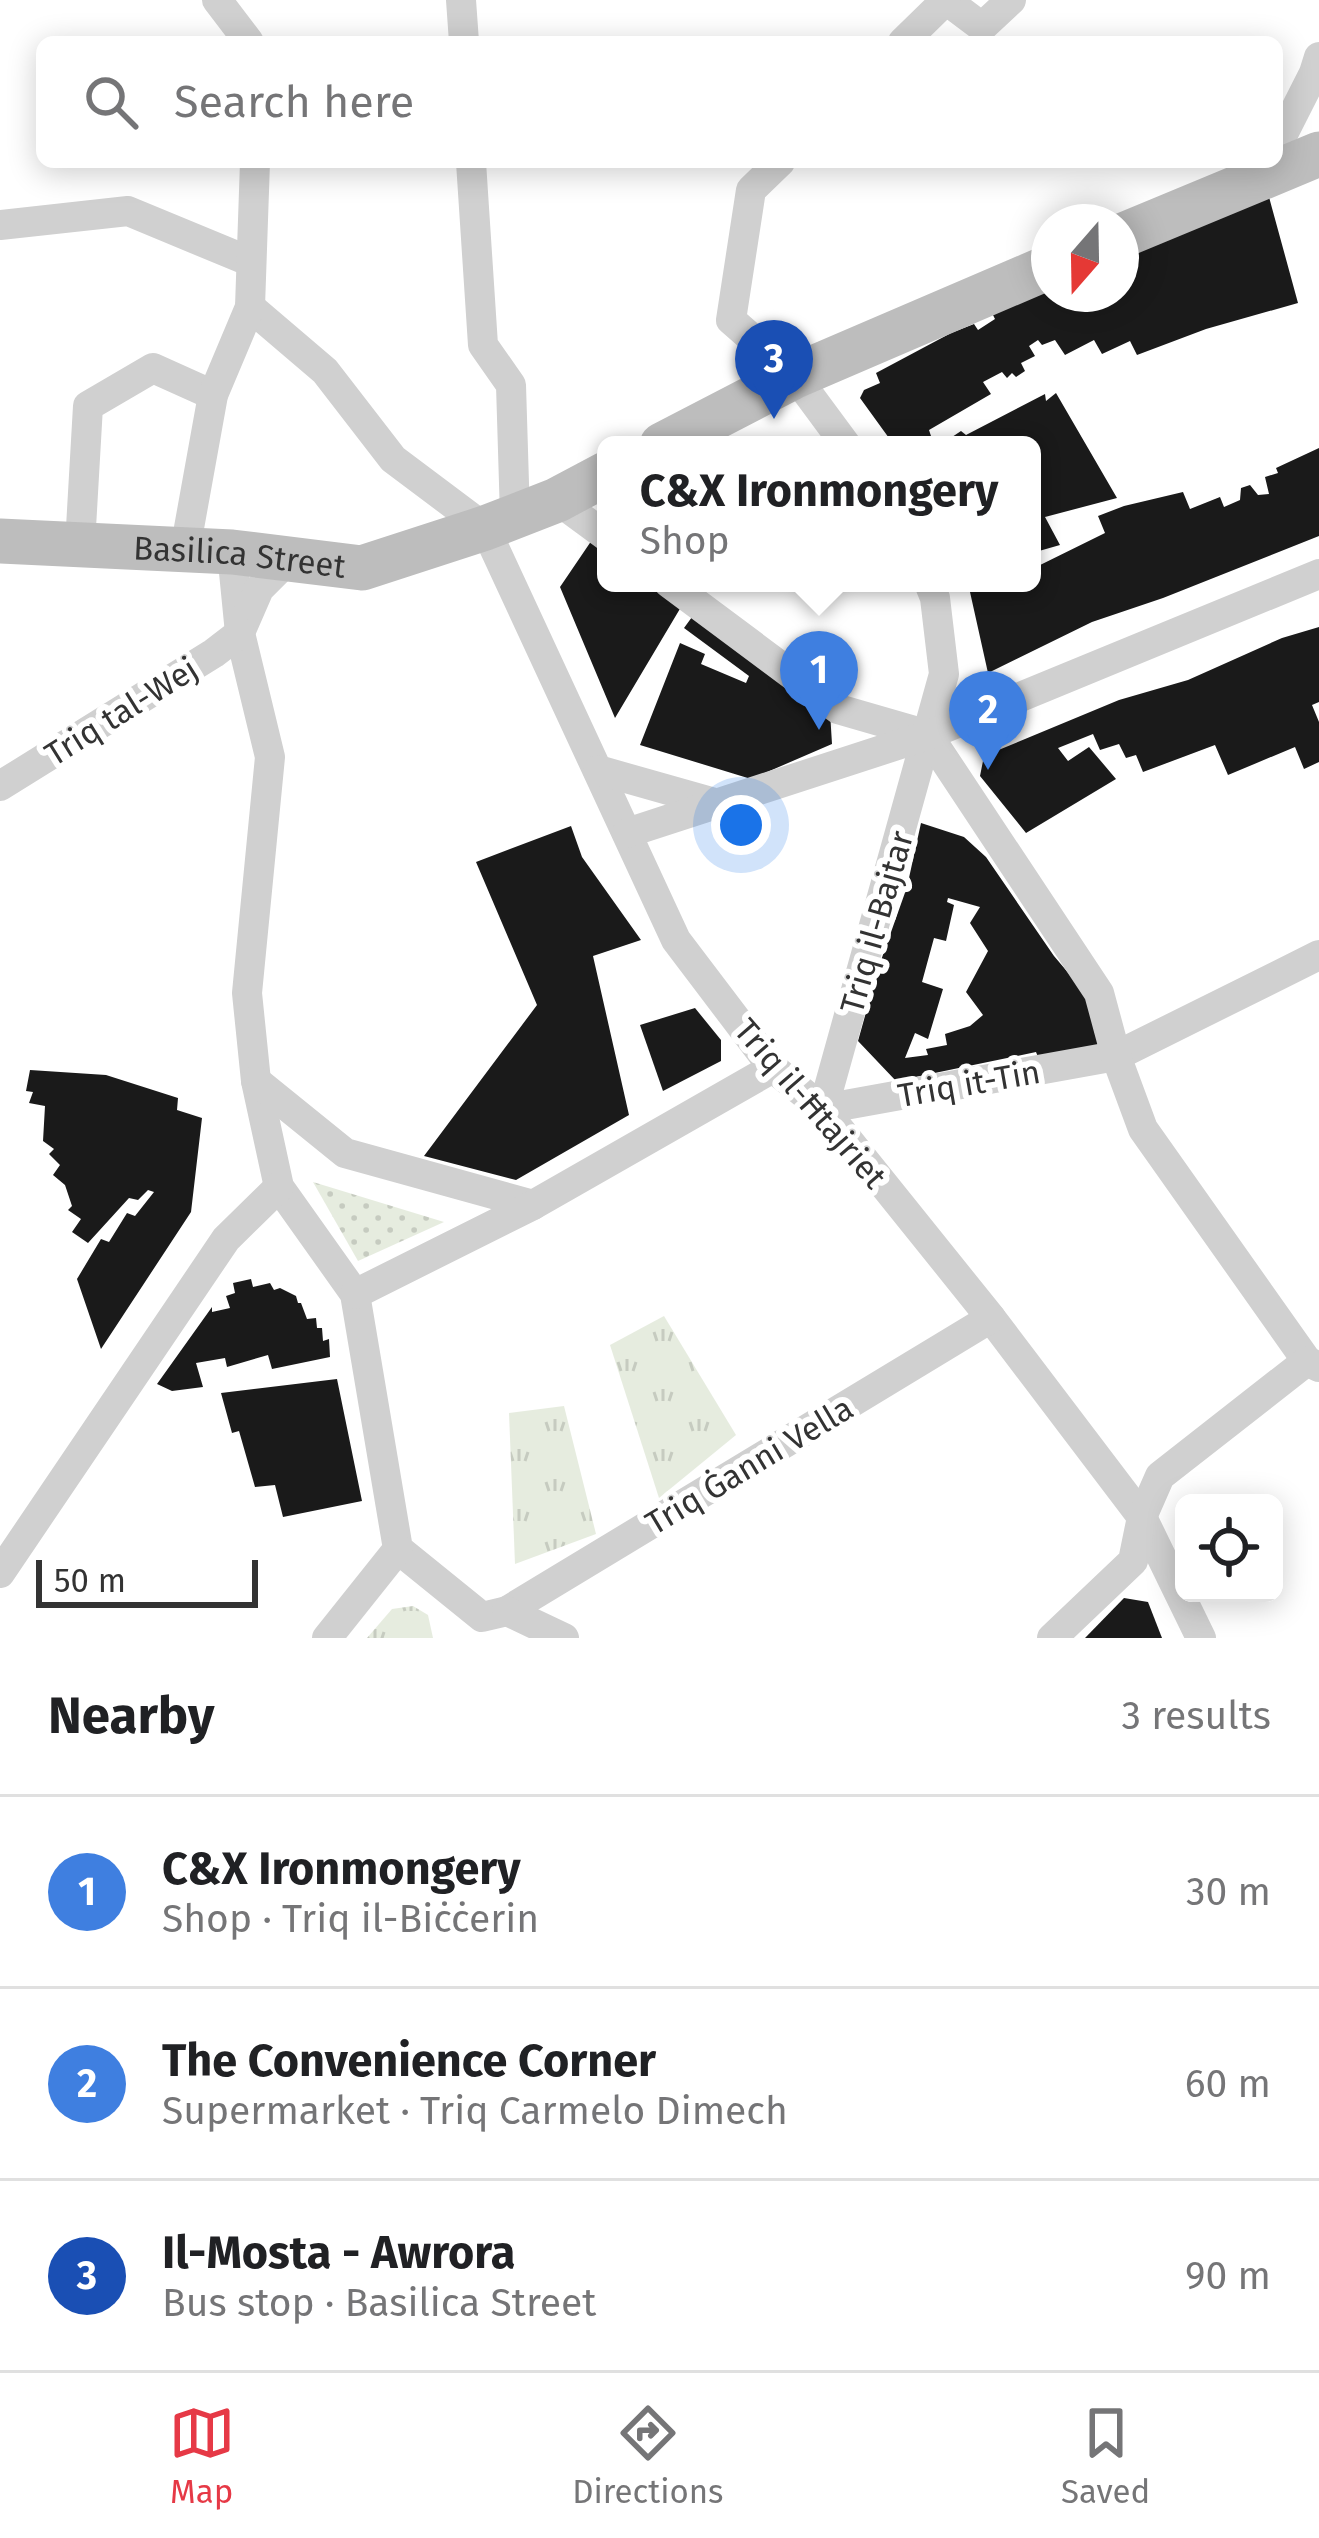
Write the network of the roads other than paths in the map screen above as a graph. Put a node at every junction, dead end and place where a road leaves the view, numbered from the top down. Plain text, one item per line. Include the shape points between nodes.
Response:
1 (217, 0) edge
2 (461, 0) edge
3 (946, 0) edge
4 (1011, 0) edge
5 (244, 36) edge
6 (464, 36) edge
7 (910, 36) edge
8 (1316, 65) edge
9 (1319, 110) edge
10 (1283, 132) edge
11 (1319, 154) edge
12 (1283, 160) edge
13 (255, 168) edge
14 (472, 168) edge
15 (774, 168) edge
16 (1256, 168) edge
17 (0, 225) edge
18 (1139, 227) edge
19 (251, 262) junction
20 (1031, 275) edge
21 (250, 307) junction
22 (795, 376) junction
23 (213, 395) junction
24 (679, 436) edge
25 (839, 436) edge
26 (597, 478) edge
27 (519, 514) junction
28 (597, 534) edge
29 (0, 541) edge
30 (80, 545) junction
31 (184, 550) junction
32 (232, 552) junction
33 (287, 561) junction
34 (1319, 574) edge
35 (681, 592) edge
36 (933, 592) edge
37 (240, 634) junction
38 (928, 735) junction
39 (598, 770) junction
40 (0, 786) edge
41 (718, 804) junction
42 (627, 833) junction
43 (1319, 955) edge
44 (1115, 1056) junction
45 (773, 1068) junction
46 (256, 1081) junction
47 (823, 1109) junction
48 (279, 1187) junction
49 (533, 1205) junction
50 (355, 1294) junction
51 (991, 1318) junction
52 (1313, 1364) edge
53 (1142, 1517) junction
54 (398, 1550) junction
55 (0, 1573) edge
56 (485, 1622) edge
57 (327, 1638) edge
58 (564, 1638) edge
59 (1052, 1638) edge
60 (1201, 1638) edge

1 - 5 street
2 - 6 street
3 - 4 street via 982,27
3 - 7 street
8 - 9 street
8 - 10 street
11 - 12 street
13 - 19 street
14 - 27 street, Triq il-Ħtajriet via 483,345 511,385
15 - 22 street via 751,190 731,320
16 - 18 street
17 - 19 street via 128,211
19 - 21 street
20 - 22 street
21 - 23 street
21 - 27 street via 325,371 393,459
22 - 24 street
22 - 25 street
23 - 30 street via 153,368 88,406
23 - 31 street
26 - 27 street, Basilica Street
27 - 28 street
27 - 33 street, Basilica Street via 362,568
27 - 39 street, Triq il-Ħtajriet
29 - 30 street, Basilica Street
30 - 31 street, Basilica Street
31 - 32 street, Basilica Street
32 - 33 street, Basilica Street
32 - 37 street
33 - 37 street via 259,589
34 - 38 street
35 - 38 street via 838,709
36 - 38 street, Triq il-Bajtar via 944,674
37 - 40 street, Triq tal-Wej
37 - 46 street via 270,757 247,993
38 - 41 street
38 - 44 street via 1099,993
38 - 47 street, Triq il-Bajtar
39 - 41 street
39 - 42 street, Triq il-Ħtajriet
41 - 42 street
42 - 45 street, Triq il-Ħtajriet via 676,940
43 - 44 street, Triq it-Tin
44 - 47 street, Triq it-Tin
44 - 52 street via 1143,1130
45 - 47 street, Triq il-Ħtajriet
45 - 49 street
46 - 48 street
46 - 49 street via 345,1153
47 - 51 street, Triq il-Ħtajriet
48 - 50 street
48 - 55 street via 226,1239
49 - 50 street
50 - 54 street
51 - 53 street, Triq il-Ħtajriet
51 - 56 street, Triq Ġanni Vella
52 - 53 street via 1160,1476
53 - 59 street via 1133,1561
53 - 60 street, Triq il-Ħtajriet
54 - 56 street
54 - 57 street
56 - 58 street

